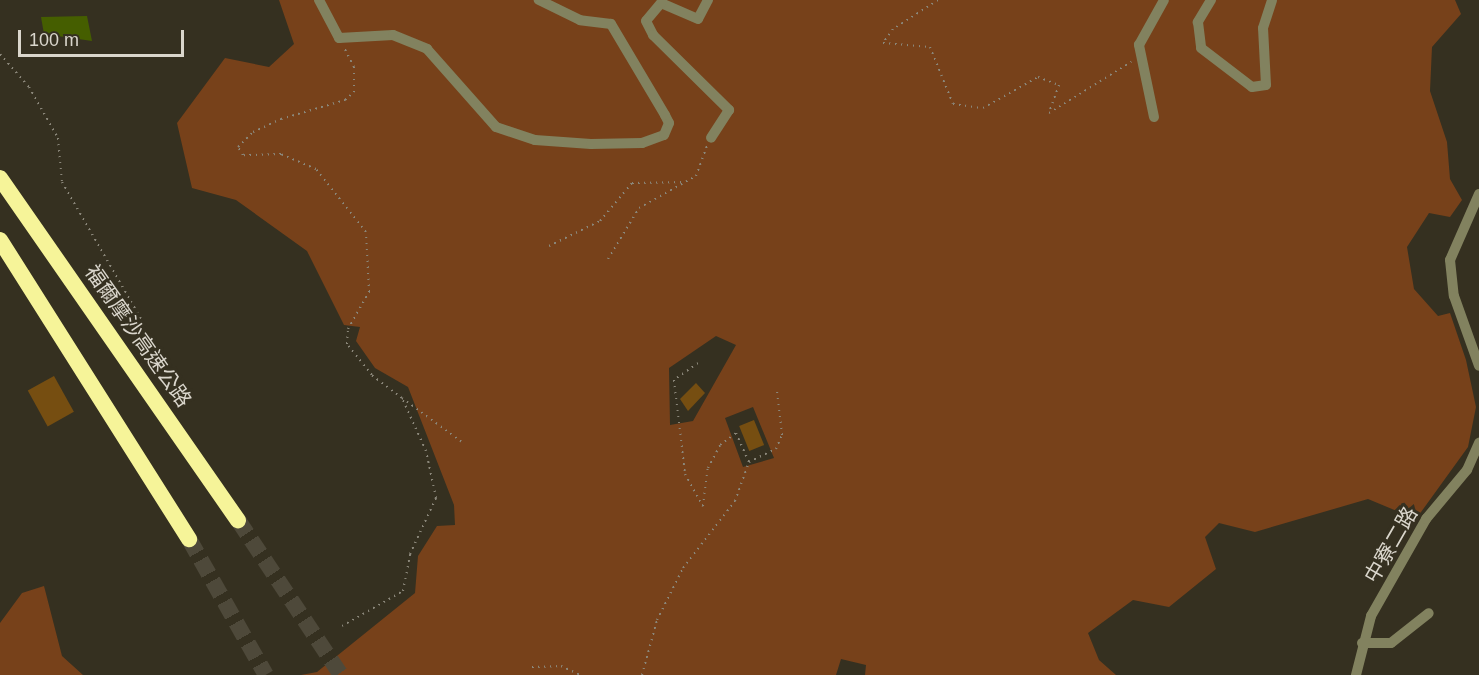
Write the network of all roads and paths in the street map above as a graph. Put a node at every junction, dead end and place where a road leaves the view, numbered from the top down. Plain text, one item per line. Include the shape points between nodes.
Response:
1 (319, 0) edge
2 (538, 0) edge
3 (708, 0) edge
4 (938, 0) edge
5 (1164, 0) edge
6 (1211, 0) edge
7 (1272, 0) edge
8 (339, 38) junction
9 (0, 54) edge
10 (1140, 54) junction
11 (1154, 117) dead end
12 (711, 138) joint
13 (0, 178) edge
14 (684, 182) junction
15 (1479, 194) edge
16 (0, 240) edge
17 (549, 246) dead end
18 (608, 259) dead end
19 (141, 319) dead end
20 (698, 363) dead end
21 (1479, 366) edge
22 (777, 391) dead end
23 (402, 398) junction
24 (462, 442) dead end
25 (1479, 443) edge
26 (748, 462) junction
27 (238, 520) tunnel mouth
28 (189, 539) tunnel mouth
29 (1429, 613) dead end
30 (342, 626) dead end
31 (1362, 644) junction
32 (532, 667) dead end
33 (580, 675) edge
34 (642, 675) edge
35 (1356, 675) edge

1 - 8 street
2 - 8 street via 580,20 610,24 669,123 664,135 642,143 591,144 513,133 482,115 427,49 393,35
3 - 12 street via 698,19 661,3 646,21 654,35 729,110
4 - 10 path via 893,29 883,43 930,46 953,104 982,108 1038,77 1059,85 1049,113
5 - 10 street via 1138,45
6 - 7 street via 1198,22 1201,48 1252,87 1266,85 1263,28
8 - 23 path via 354,67 354,92 345,100 253,132 238,152 297,158 316,169 356,214 371,258 369,292 348,329 347,344 372,375
9 - 19 path via 29,87 58,138 62,182
10 - 11 street
12 - 14 path via 696,176
13 - 27 highway, 福爾摩沙高速公路
14 - 17 path via 632,183 600,221
14 - 18 path via 639,207
15 - 21 street via 1450,260 1454,296
16 - 28 highway
20 - 26 path via 674,380 685,474 703,506 708,468 720,445 736,433
22 - 26 path via 782,435 776,448
23 - 24 path
23 - 30 path via 426,451 434,509 410,554 403,591
25 - 31 street, 中寮二路 via 1467,470 1426,519 1371,616
26 - 34 path via 735,501 667,597
29 - 31 street via 1391,643
31 - 35 street, 中寮二路
32 - 33 path via 561,666

